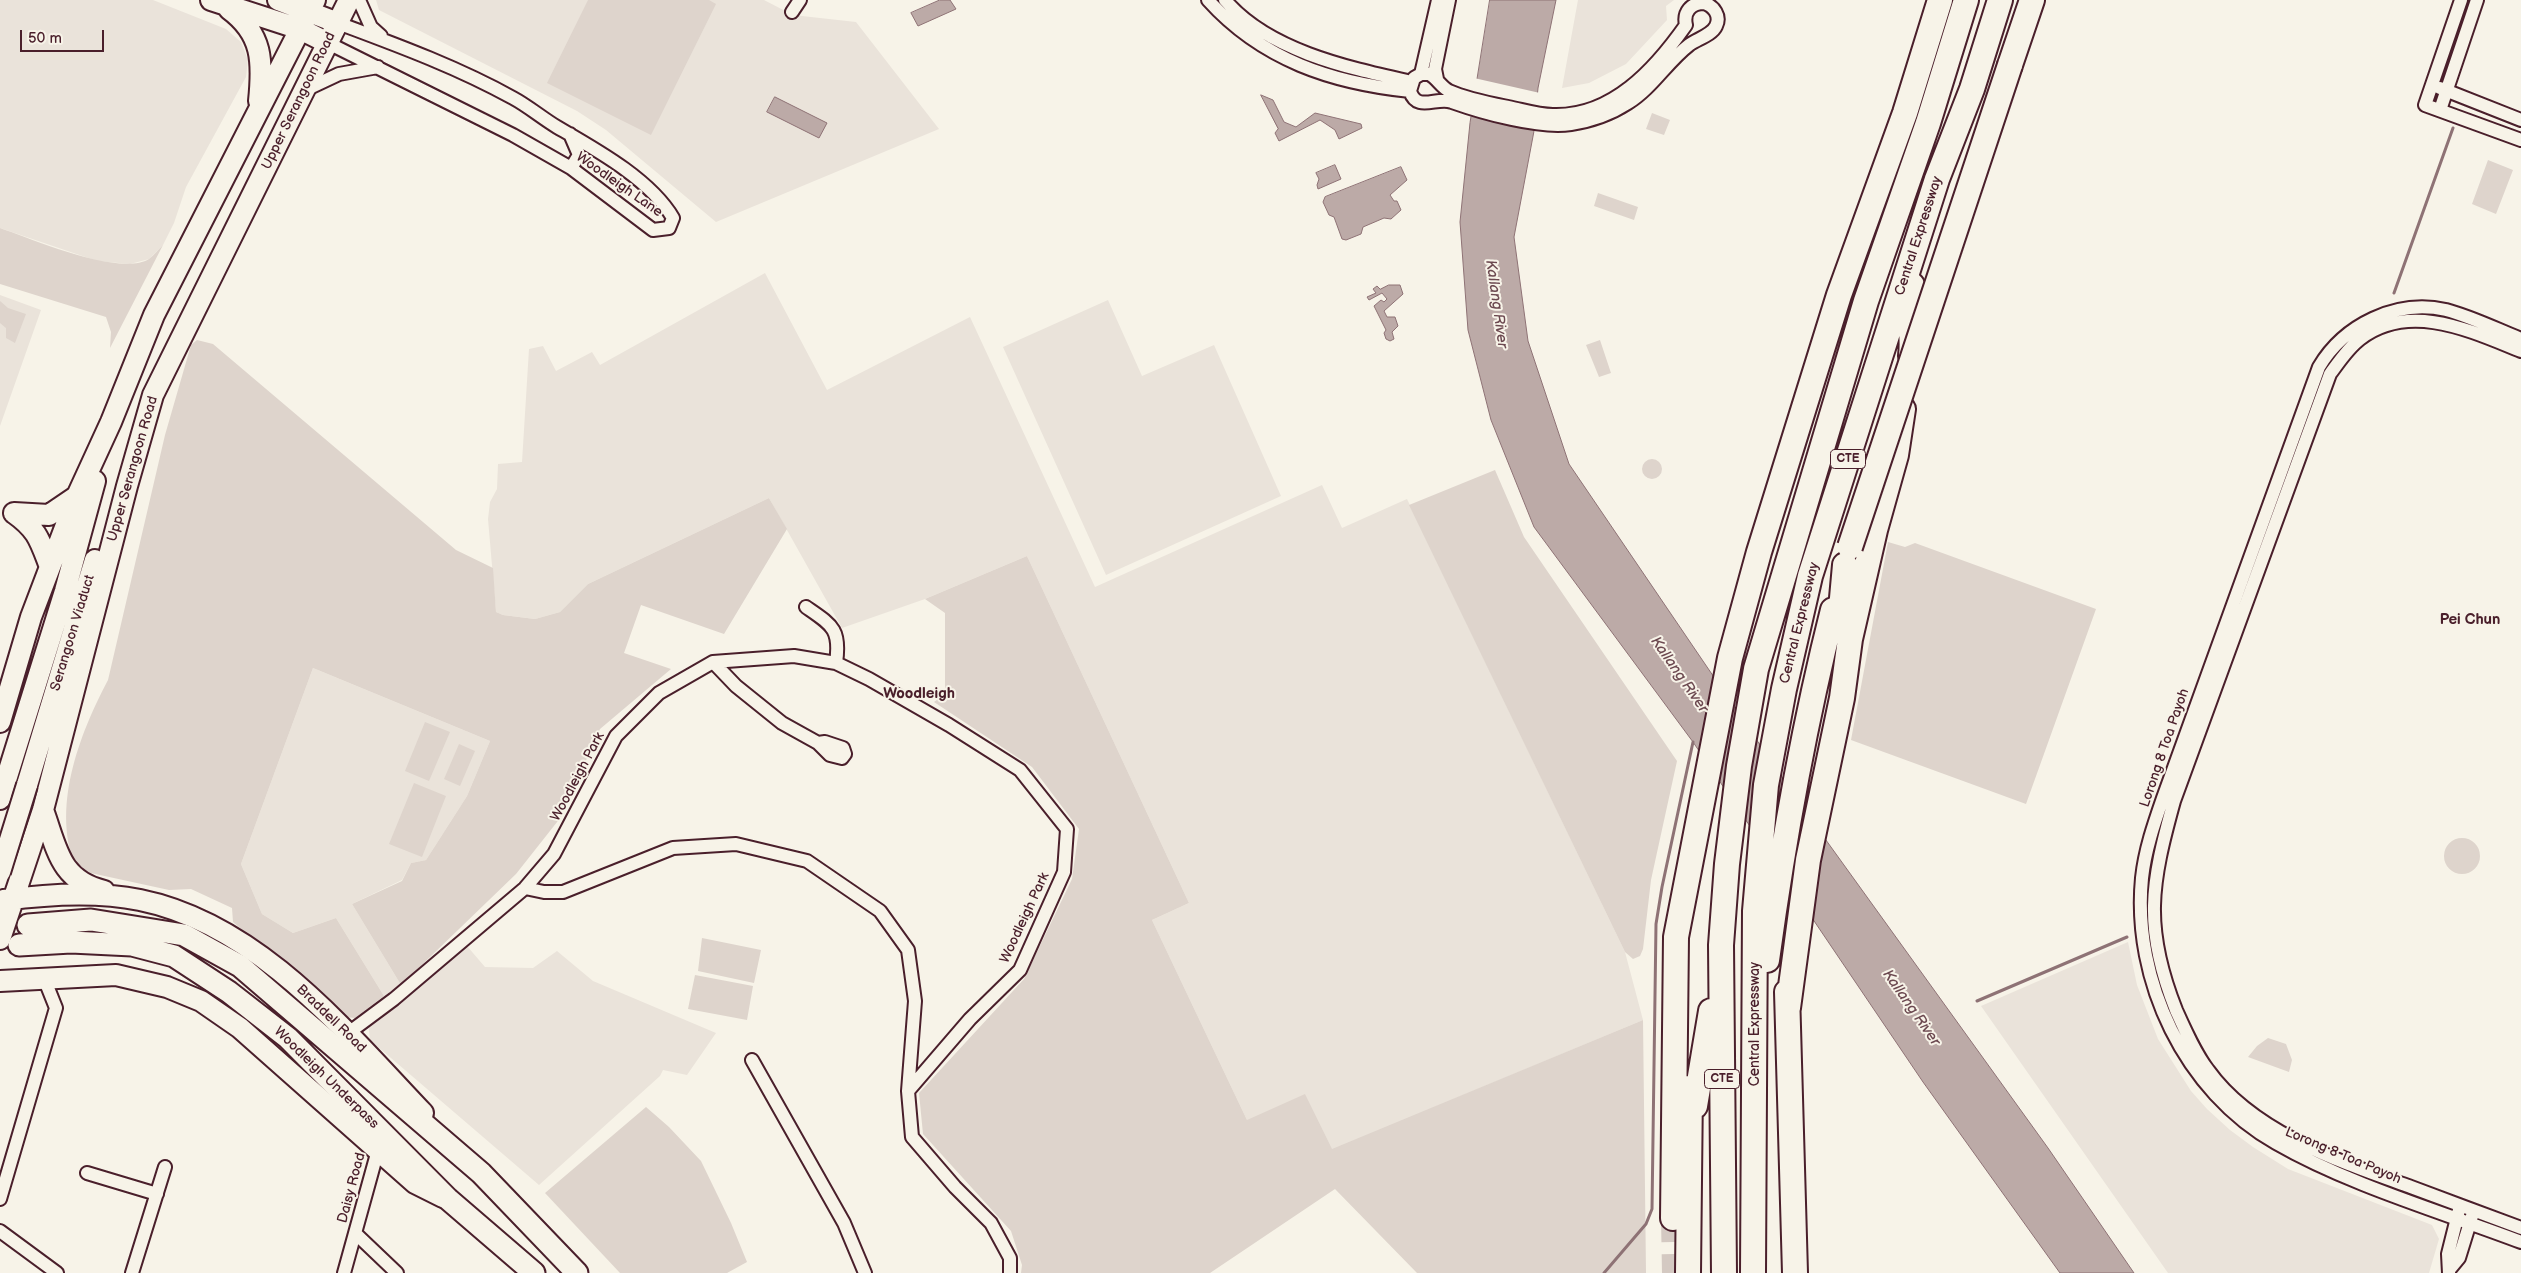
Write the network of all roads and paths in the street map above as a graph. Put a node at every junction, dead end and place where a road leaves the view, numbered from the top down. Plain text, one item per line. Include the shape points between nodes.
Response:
1 (278, 0) edge
2 (349, 0) edge
3 (359, 0) edge
4 (800, 0) edge
5 (1208, 0) edge
6 (1225, 0) edge
7 (1438, 0) edge
8 (1449, 0) edge
9 (1940, 0) edge
10 (1966, 0) edge
11 (2000, 0) edge
12 (2032, 0) edge
13 (2460, 0) edge
14 (2477, 0) edge
15 (1705, 2) edge
16 (217, 3) edge
17 (792, 12) dead end
18 (308, 14) edge
19 (338, 23) junction
20 (1686, 25) junction
21 (1702, 36) junction
22 (328, 42) junction
23 (388, 42) junction
24 (378, 67) junction
25 (1414, 82) junction
26 (2431, 84) junction
27 (304, 90) junction
28 (1441, 90) junction
29 (2446, 90) junction
30 (2440, 110) junction
31 (257, 113) junction
32 (2521, 120) edge
33 (1552, 121) junction
34 (570, 134) junction
35 (2521, 140) edge
36 (571, 168) junction
37 (1937, 180) junction
38 (2521, 339) edge
39 (2521, 351) edge
40 (153, 395) junction
41 (111, 422) junction
42 (77, 496) junction
43 (7, 511) edge
44 (50, 567) junction
45 (806, 607) dead end
46 (713, 662) junction
47 (836, 663) junction
48 (1828, 694) junction
49 (0, 722) edge
50 (818, 743) dead end
51 (0, 799) edge
52 (43, 810) junction
53 (1701, 817) junction
54 (27, 860) junction
55 (0, 868) edge
56 (0, 872) edge
57 (525, 888) junction
58 (7, 899) edge
59 (139, 900) junction
60 (1765, 908) junction
61 (0, 917) edge
62 (28, 925) dead end
63 (9, 942) edge
64 (1721, 945) junction
65 (44, 978) junction
66 (21, 980) junction
67 (0, 981) edge
68 (0, 993) edge
69 (348, 1034) junction
70 (752, 1060) dead end
71 (908, 1091) junction
72 (1691, 1135) junction
73 (378, 1150) junction
74 (165, 1167) dead end
75 (88, 1173) dead end
76 (481, 1173) junction
77 (157, 1194) junction
78 (0, 1199) edge
79 (448, 1199) junction
80 (2459, 1212) junction
81 (2472, 1216) junction
82 (1673, 1218) tunnel mouth
83 (2521, 1228) edge
84 (0, 1231) edge
85 (355, 1233) junction
86 (2521, 1242) edge
87 (2449, 1272) edge
88 (57, 1273) edge
89 (132, 1273) edge
90 (344, 1273) edge
91 (397, 1273) edge
92 (534, 1273) edge
93 (577, 1273) edge
94 (865, 1273) edge
95 (1010, 1273) edge
96 (1688, 1273) edge
97 (1724, 1273) edge
98 (1753, 1273) edge
99 (1795, 1273) edge

1 - 18 main road
2 - 19 main road, Upper Serangoon Road
3 - 23 street via 370,27
4 - 17 street
5 - 25 street via 1250,40 1309,68 1367,87
6 - 25 street via 1257,29 1299,50 1345,66
7 - 25 street
8 - 28 street via 1435,69
9 - 53 highway via 1905,113 1839,294 1759,552 1730,658
10 - 64 highway, Central Expressway / CTE via 1928,123 1866,301 1756,669 1739,766
11 - 37 highway, Central Expressway / CTE via 1972,90
12 - 48 highway, bridge via 1848,556
13 - 26 street
14 - 29 street
15 - 20 street via 1688,9
15 - 21 street via 1715,10 1718,22 1712,32
16 - 18 main road
16 - 31 main road via 238,16 260,50
18 - 19 main road
18 - 22 main road
18 - 31 main road
19 - 22 main road, Upper Serangoon Road
19 - 23 street, Woodleigh Lane
20 - 21 street
20 - 33 street via 1648,73 1609,102
21 - 33 street via 1687,46 1630,102 1609,114 1582,122
22 - 24 street, Woodleigh Lane
22 - 27 main road, Upper Serangoon Road
23 - 34 street, Woodleigh Lane via 430,58 513,98
24 - 27 street via 339,74
24 - 36 street, Woodleigh Lane
25 - 28 street via 1429,74
25 - 28 street via 1418,102 1428,104
26 - 29 street
26 - 30 street via 2425,105
27 - 40 main road, Upper Serangoon Road
28 - 33 street via 1471,108
29 - 30 street
29 - 32 street
30 - 35 street
31 - 41 main road via 154,315
34 - 36 street via 578,155
34 - 36 street, Woodleigh Lane via 614,162 665,205 673,218 669,228 653,230
37 - 48 highway via 1938,199 1910,293 1913,340 1896,455 1850,639
37 - 60 highway, Central Expressway / CTE via 1810,576 1766,785
38 - 80 street, Lorong 8 Toa Payoh via 2461,315 2428,308 2382,314 2356,327 2329,350 2318,367 2178,750 2154,826 2142,878 2142,929 2155,988 2170,1027 2207,1086 2244,1121 2275,1143 2345,1176
39 - 80 street, Lorong 8 Toa Payoh via 2438,322 2406,321 2359,339 2330,374 2174,801 2158,856 2152,899 2156,943 2168,989 2181,1021 2208,1070 2224,1089 2251,1112 2291,1138
40 - 52 main road, Upper Serangoon Road
40 - 56 main road, Serangoon Viaduct, bridge via 103,535
41 - 42 main road
41 - 51 main road, Serangoon Viaduct via 65,591
42 - 43 main road via 49,515
42 - 44 main road
43 - 44 main road via 30,524 37,533
44 - 49 main road
45 - 47 street via 831,624 836,640
46 - 47 street, Woodleigh Park via 794,656
46 - 50 street via 736,686 782,723
46 - 57 street, Woodleigh Park via 659,693 616,736 554,854
47 - 71 street, Woodleigh Park via 949,725 1020,770 1067,829 1064,872 1020,970 970,1019
48 - 60 highway
48 - 99 highway via 1808,860 1793,935 1788,1008
52 - 54 main road, Upper Serangoon Road
52 - 59 main road via 63,866 76,881
53 - 72 highway via 1689,1054
53 - 82 highway via 1676,937
54 - 55 main road via 15,868
54 - 58 main road, Upper Serangoon Road
57 - 69 street, Woodleigh Park
57 - 71 street via 563,892 673,848 736,844 806,861 880,910 908,950 915,1001
58 - 59 main road, Braddell Road via 56,895
58 - 61 main road
58 - 63 main road, Upper Serangoon Road
59 - 69 main road, Braddell Road via 197,919 257,952
60 - 98 highway, Central Expressway / CTE via 1755,1046
62 - 76 highway, Woodleigh Underpass via 91,920 138,926 192,939 240,966
63 - 79 highway, Woodleigh Underpass via 132,945 174,956 229,992 288,1038
64 - 72 highway
64 - 97 highway, Central Expressway / CTE
65 - 66 main road
65 - 73 main road via 116,975 166,986 201,1001 240,1028
65 - 78 street via 56,1008
66 - 67 main road
66 - 68 main road
69 - 76 main road, Braddell Road
70 - 94 street via 844,1223
71 - 95 street via 912,1137 991,1223 1010,1258
72 - 96 highway
73 - 79 main road via 416,1183
73 - 85 street, Daisy Road
74 - 77 street
75 - 77 street
76 - 93 highway, Braddell Road
77 - 89 street
79 - 92 highway
80 - 81 street, Lorong 8 Toa Payoh
80 - 87 street via 2448,1254
81 - 83 street, Lorong 8 Toa Payoh
81 - 86 street, Lorong 8 Toa Payoh
81 - 87 street via 2459,1258
84 - 88 street
85 - 90 street, Daisy Road
85 - 91 street, Daisy Road

